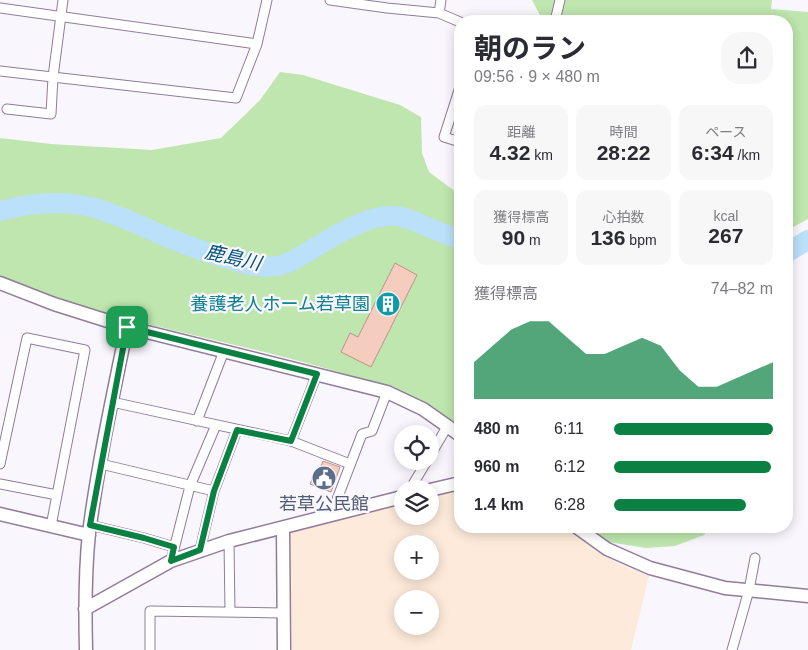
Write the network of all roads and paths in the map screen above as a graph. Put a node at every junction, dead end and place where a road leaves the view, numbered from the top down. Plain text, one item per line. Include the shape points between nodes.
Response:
1 (63, 0) edge
2 (267, 0) edge
3 (331, 0) edge
4 (441, 0) edge
5 (560, 0) edge
6 (388, 4) edge
7 (0, 8) edge
8 (439, 13) junction
9 (556, 15) edge
10 (61, 16) junction
11 (454, 19) edge
12 (257, 44) junction
13 (0, 70) edge
14 (53, 77) junction
15 (454, 106) edge
16 (7, 109) dead end
17 (454, 140) edge
18 (0, 283) edge
19 (127, 327) junction
20 (224, 351) junction
21 (317, 374) junction
22 (387, 392) junction
23 (112, 402) junction
24 (197, 421) junction
25 (216, 425) junction
26 (448, 426) junction
27 (237, 430) junction
28 (454, 430) edge
29 (291, 441) junction
30 (439, 441) edge
31 (0, 464) edge
32 (101, 464) junction
33 (350, 464) junction
34 (0, 484) edge
35 (454, 484) edge
36 (190, 486) junction
37 (439, 488) edge
38 (214, 491) junction
39 (57, 495) junction
40 (394, 498) edge
41 (0, 514) edge
42 (331, 515) junction
43 (51, 526) junction
44 (283, 528) junction
45 (90, 530) junction
46 (585, 533) edge
47 (228, 541) junction
48 (174, 547) junction
49 (200, 550) junction
50 (755, 558) dead end
51 (171, 561) junction
52 (749, 590) junction
53 (808, 596) edge
54 (85, 609) junction
55 (230, 612) junction
56 (283, 613) junction
57 (86, 650) edge
58 (150, 650) edge
59 (284, 650) edge
60 (732, 650) edge

1 - 10 street
2 - 12 street
3 - 6 street
4 - 8 street
5 - 9 street
6 - 8 street
7 - 10 street
8 - 11 street
10 - 12 street
10 - 14 street
12 - 14 street via 236,98
13 - 14 street
14 - 16 street via 51,114
15 - 17 street via 444,137
18 - 19 street
19 - 20 street
19 - 23 street
20 - 21 street
20 - 24 street
21 - 22 street
21 - 29 street
22 - 26 street via 423,409
22 - 33 street via 372,430 362,434
23 - 24 street
23 - 32 street
24 - 25 street
25 - 27 street
25 - 36 street
26 - 28 street
26 - 30 street
27 - 29 street
27 - 38 street
29 - 33 street
31 - 39 street via 27,338 85,350
32 - 36 street
32 - 45 street
33 - 42 street
34 - 39 street
35 - 37 street
36 - 38 street
36 - 48 street
38 - 49 street
39 - 43 street
40 - 42 street
41 - 43 street
42 - 44 street
43 - 45 street
44 - 47 street
44 - 56 street
45 - 48 street via 144,538
45 - 54 street
46 - 52 street via 607,549 650,568 725,588
47 - 49 street
47 - 55 street
48 - 51 street
49 - 51 street
50 - 52 street
51 - 54 street
52 - 53 street
52 - 60 street
54 - 57 street
55 - 56 street
55 - 58 street via 150,611
56 - 59 street

